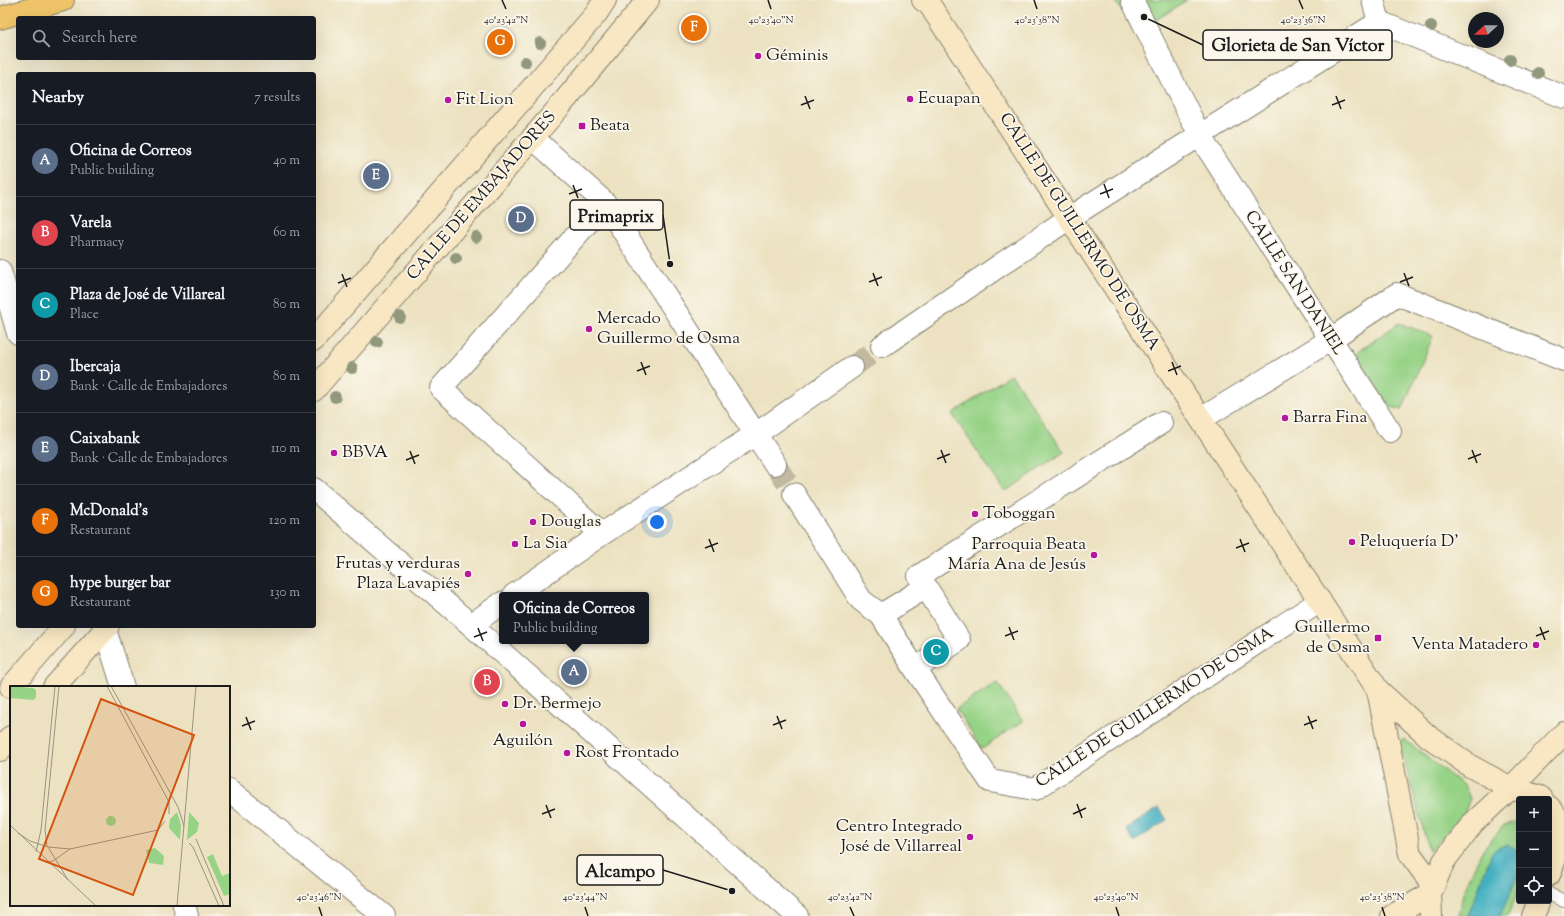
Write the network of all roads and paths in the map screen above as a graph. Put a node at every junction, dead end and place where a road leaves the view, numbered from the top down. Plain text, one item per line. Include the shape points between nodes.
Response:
1 (63, 0) edge
2 (605, 0) edge
3 (648, 0) edge
4 (1132, 0) edge
5 (1372, 0) edge
6 (927, 1) edge
7 (0, 18) edge
8 (1379, 22) junction
9 (1564, 97) edge
10 (1196, 128) junction
11 (532, 138) junction
12 (605, 202) junction
13 (1069, 218) junction
14 (0, 271) edge
15 (16, 326) edge
16 (316, 338) edge
17 (1330, 340) junction
18 (882, 346) tunnel mouth
19 (1564, 360) edge
20 (852, 366) tunnel mouth
21 (316, 388) edge
22 (1201, 419) junction
23 (1161, 423) dead end
24 (1390, 431) dead end
25 (756, 434) junction
26 (775, 464) tunnel mouth
27 (316, 490) edge
28 (794, 494) tunnel mouth
29 (602, 534) junction
30 (926, 587) junction
31 (518, 592) edge
32 (1320, 601) junction
33 (499, 605) edge
34 (881, 615) junction
35 (471, 624) junction
36 (62, 628) edge
37 (105, 628) edge
38 (106, 628) edge
39 (915, 669) junction
40 (12, 686) edge
41 (55, 686) edge
42 (123, 686) edge
43 (10, 688) edge
44 (1378, 690) junction
45 (0, 700) edge
46 (1564, 733) edge
47 (10, 738) edge
48 (0, 750) edge
49 (1511, 788) junction
50 (230, 791) edge
51 (1537, 796) edge
52 (1552, 810) edge
53 (1563, 837) edge
54 (1555, 872) edge
55 (1431, 890) junction
56 (1552, 895) edge
57 (1564, 901) edge
58 (1538, 904) edge
59 (184, 906) edge
60 (187, 916) edge
61 (384, 916) edge
62 (797, 916) edge
63 (1392, 916) edge
64 (1431, 916) edge
65 (1533, 916) edge

1 - 7 main road
2 - 16 street, CALLE DE EMBAJADORES via 596,14
3 - 11 street, CALLE DE EMBAJADORES
4 - 10 street, CALLE SAN DANIEL
5 - 8 street
6 - 13 street, CALLE DE GUILLERMO DE OSMA
8 - 9 street
8 - 10 street
10 - 13 street
10 - 17 street, CALLE SAN DANIEL
11 - 12 street
11 - 21 street, CALLE DE EMBAJADORES
12 - 25 street
12 - 29 street via 441,388
13 - 18 street
13 - 22 street, CALLE DE GUILLERMO DE OSMA
14 - 15 street
17 - 19 street via 1397,294
17 - 22 street
17 - 24 street, CALLE SAN DANIEL
20 - 25 street
22 - 32 street, CALLE DE GUILLERMO DE OSMA
23 - 30 street via 919,576
25 - 26 street
25 - 29 street
27 - 35 street
28 - 34 street via 861,600
29 - 31 street
30 - 34 street
30 - 39 street via 959,640
32 - 39 street, CALLE DE GUILLERMO DE OSMA via 1035,789 990,782
32 - 44 street, CALLE DE GUILLERMO DE OSMA
33 - 35 street
34 - 39 street, CALLE DE GUILLERMO DE OSMA
35 - 62 street
36 - 40 street
37 - 41 street
38 - 42 street
43 - 45 street
44 - 49 street, CALLE DE GUILLERMO DE OSMA via 1428,736 1470,766
44 - 55 street, CALLE DE GUILLERMO DE OSMA via 1410,854
46 - 49 street
47 - 48 street
49 - 51 street, CALLE DE GUILLERMO DE OSMA
49 - 55 street via 1473,823 1444,861
50 - 61 street
52 - 53 street
53 - 54 street
55 - 63 street
55 - 64 street
56 - 57 lane
58 - 65 street
59 - 60 street

